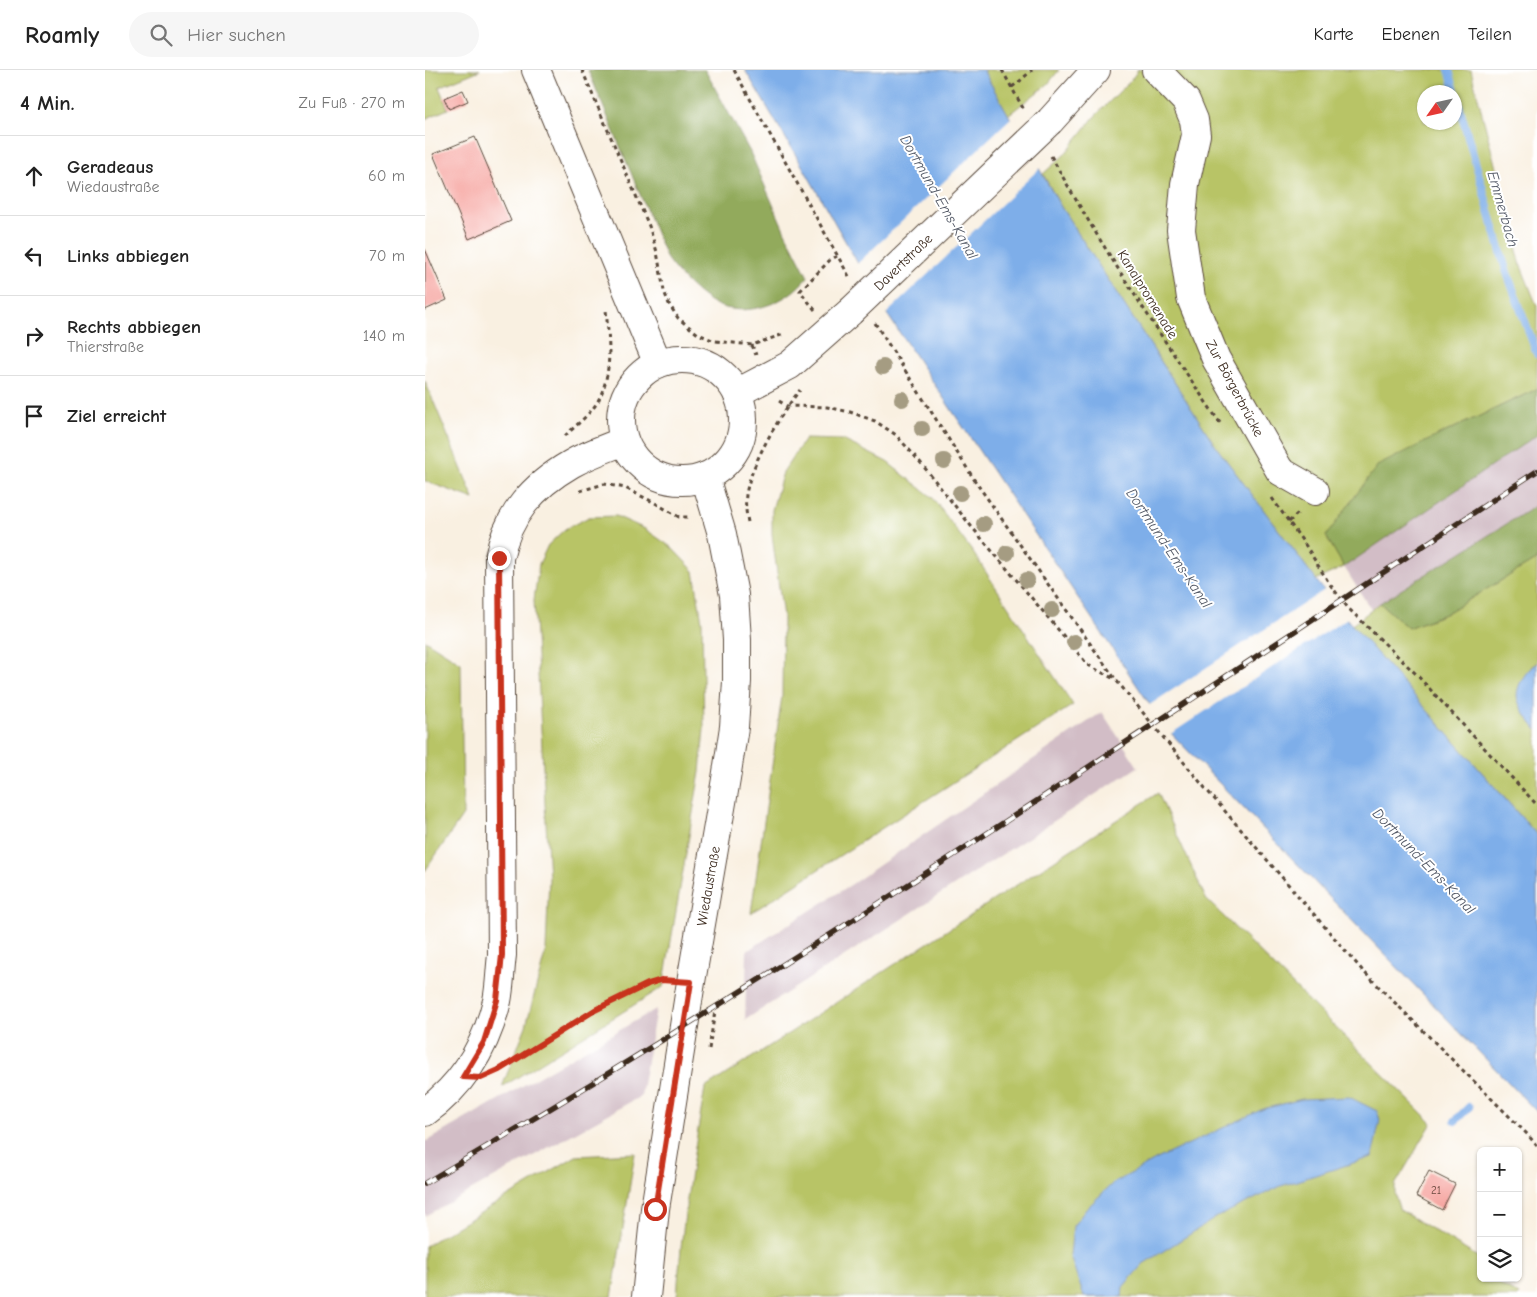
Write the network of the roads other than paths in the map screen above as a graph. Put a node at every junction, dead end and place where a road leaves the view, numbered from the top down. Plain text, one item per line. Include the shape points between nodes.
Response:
1 (536, 70) edge
2 (1096, 70) edge
3 (1156, 70) edge
4 (658, 364) junction
5 (737, 393) junction
6 (625, 441) junction
7 (705, 477) junction
8 (1315, 491) dead end
9 (425, 1112) edge
10 (646, 1297) edge

1 - 4 street
2 - 5 street, Davertstraße, bridge via 1038,117 862,317 790,365
3 - 8 street, Zur Börgerbrücke via 1187,101 1194,120 1196,135 1185,184 1181,230 1191,298 1216,359 1280,471
4 - 5 street via 685,359 700,362 714,368
4 - 6 street via 641,375 629,389 621,423
5 - 7 street via 742,431 735,450 722,467
6 - 7 street via 633,457 660,477 675,481
6 - 9 street via 573,463 534,491 503,537 499,558 502,955 497,1000 484,1042 463,1077
7 - 10 street, Wiedaustraße via 722,534 734,595 737,681 726,779 655,1209

